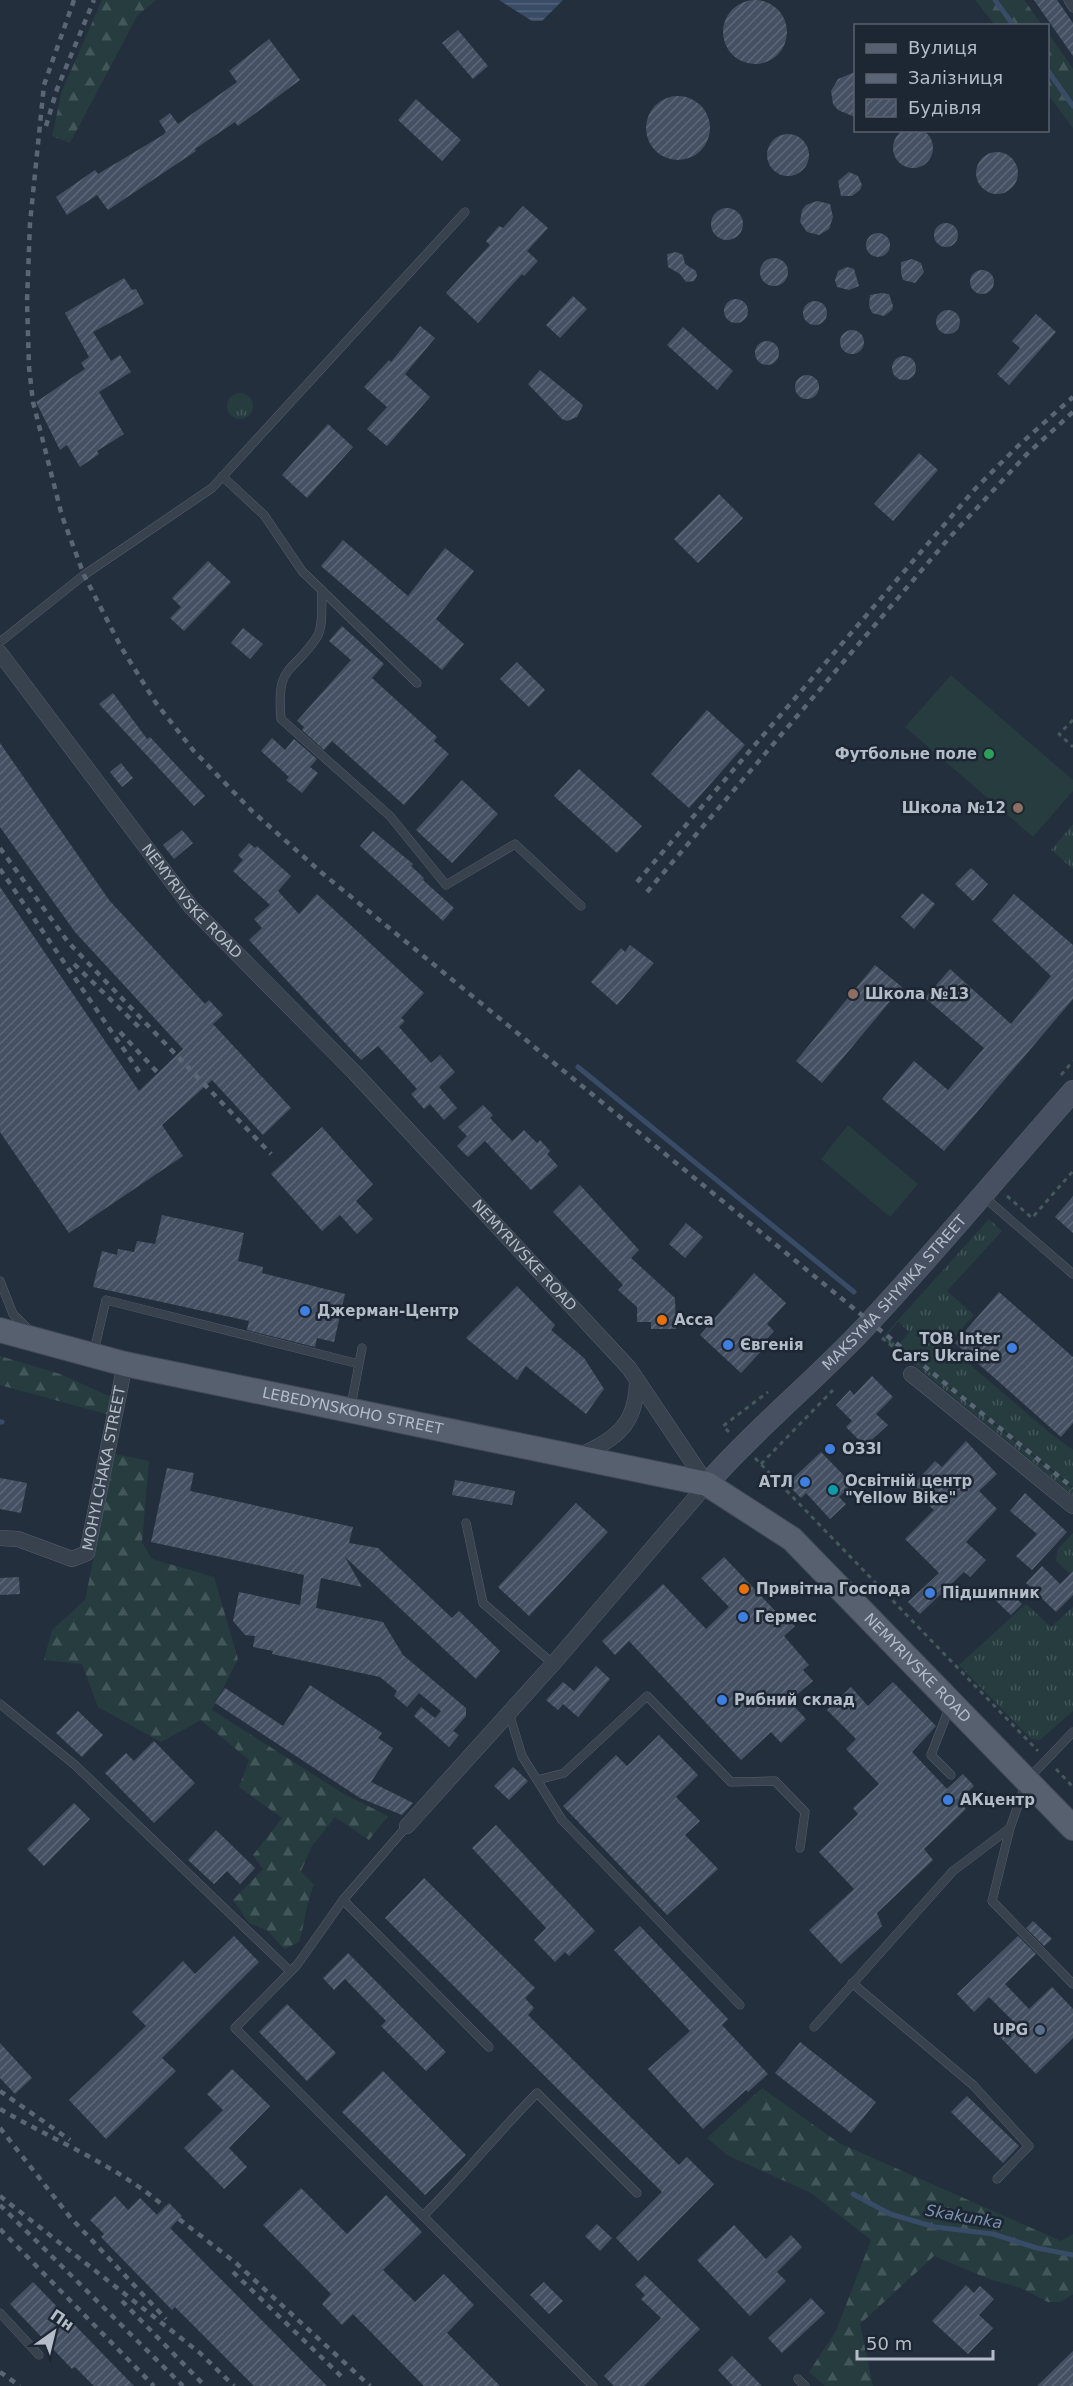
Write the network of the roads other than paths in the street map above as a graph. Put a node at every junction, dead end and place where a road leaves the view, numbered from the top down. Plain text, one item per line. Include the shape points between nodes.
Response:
1 (1068, 0) edge
2 (1073, 8) edge
3 (465, 212) dead end
4 (222, 476) junction
5 (322, 590) junction
6 (0, 642) edge
7 (0, 653) edge
8 (417, 683) dead end
9 (581, 906) dead end
10 (1073, 1091) edge
11 (982, 1195) junction
12 (1073, 1274) edge
13 (0, 1281) edge
14 (0, 1330) edge
15 (42, 1342) junction
16 (362, 1348) dead end
17 (94, 1356) junction
18 (125, 1364) junction
19 (359, 1364) junction
20 (911, 1374) dead end
21 (637, 1380) junction
22 (350, 1410) junction
23 (575, 1457) junction
24 (706, 1484) junction
25 (1073, 1506) edge
26 (466, 1523) dead end
27 (0, 1538) edge
28 (553, 1664) junction
29 (951, 1702) junction
30 (0, 1704) edge
31 (509, 1713) junction
32 (1073, 1732) edge
33 (951, 1775) dead end
34 (537, 1780) junction
35 (1027, 1780) junction
36 (407, 1826) joint
37 (1010, 1828) junction
38 (1073, 1828) edge
39 (800, 1848) dead end
40 (343, 1900) junction
41 (291, 1971) junction
42 (852, 1983) junction
43 (1073, 1984) edge
44 (740, 2005) dead end
45 (814, 2027) dead end
46 (489, 2047) dead end
47 (997, 2179) dead end
48 (637, 2193) dead end
49 (423, 2216) junction
50 (0, 2313) edge
51 (39, 2355) dead end
52 (798, 2379) dead end
53 (593, 2386) edge
54 (806, 2386) edge

1 - 2 lane
3 - 4 lane
4 - 5 lane via 264,515 302,571
4 - 6 lane via 212,488 84,575
5 - 8 lane
5 - 9 lane via 318,635 285,672 279,694 280,719 390,816 447,885 515,844
7 - 21 street, NEMYRIVSKE ROAD via 191,907 354,1072
10 - 11 main road, MAKSYMA SHYMKA STREET
11 - 12 lane
11 - 24 main road, MAKSYMA SHYMKA STREET via 810,1385 742,1445
13 - 15 lane via 12,1314
14 - 15 main road, LEBEDYNSKOHO STREET
15 - 17 main road, LEBEDYNSKOHO STREET
16 - 19 lane
17 - 18 main road, LEBEDYNSKOHO STREET
17 - 19 lane via 106,1300
18 - 22 main road, LEBEDYNSKOHO STREET
18 - 27 street, MOHYLCHAKA STREET via 87,1552 72,1559 18,1539
19 - 22 lane
20 - 25 street
21 - 23 street via 635,1404 623,1429 600,1447
21 - 24 street, NEMYRIVSKE ROAD
22 - 23 main road, LEBEDYNSKOHO STREET
23 - 24 main road, LEBEDYNSKOHO STREET
24 - 28 street
24 - 29 main road, NEMYRIVSKE ROAD via 792,1539
26 - 28 lane via 483,1603
28 - 31 street
29 - 33 lane via 931,1755
29 - 35 main road, NEMYRIVSKE ROAD
30 - 41 lane via 75,1765
31 - 34 lane via 522,1756
31 - 36 street
32 - 35 lane
34 - 39 lane via 564,1773 647,1696 731,1782 775,1780 805,1812
34 - 44 lane via 562,1821
35 - 37 lane
35 - 38 main road, NEMYRIVSKE ROAD
36 - 40 lane
37 - 42 lane via 953,1871
37 - 43 lane via 992,1901
40 - 41 lane
40 - 46 lane
41 - 49 lane via 235,2028
42 - 45 lane
42 - 47 lane via 973,2085 1029,2146
48 - 49 lane via 537,2092 492,2139 466,2174
49 - 53 lane
50 - 51 lane
52 - 54 lane

